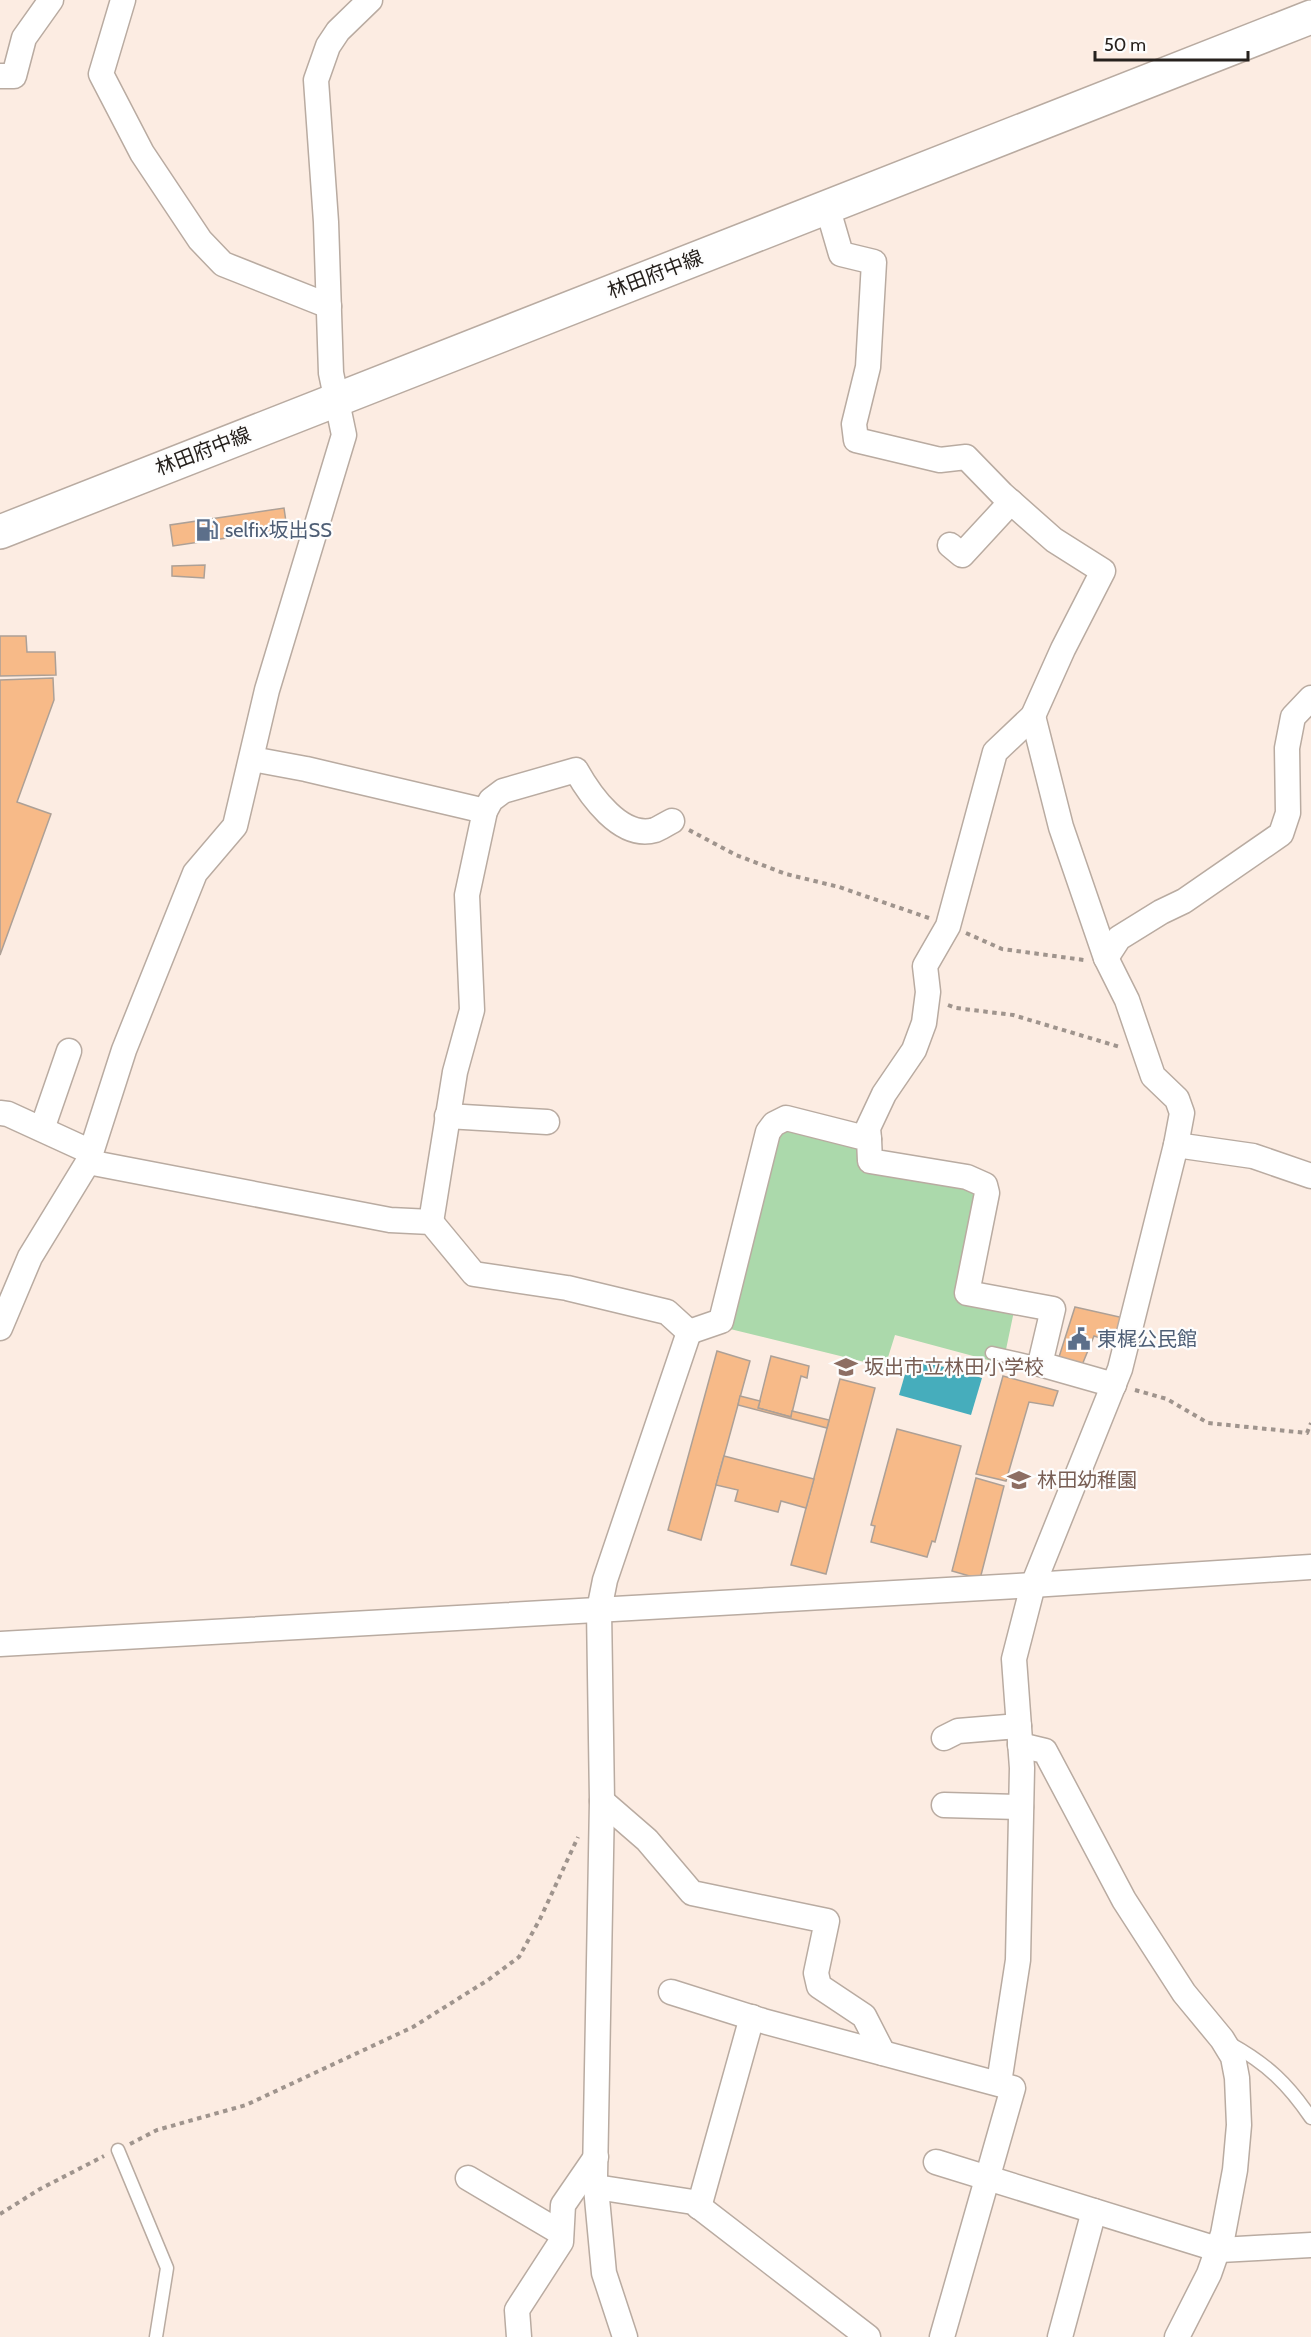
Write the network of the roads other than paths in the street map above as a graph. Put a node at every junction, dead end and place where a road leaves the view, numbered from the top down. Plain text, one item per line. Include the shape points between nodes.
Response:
1 (51, 0) edge
2 (123, 0) edge
3 (370, 0) edge
4 (1311, 17) edge
5 (0, 76) edge
6 (827, 206) junction
7 (329, 306) junction
8 (337, 399) junction
9 (1011, 501) junction
10 (0, 532) edge
11 (950, 545) dead end
12 (1311, 698) edge
13 (1033, 716) junction
14 (252, 759) junction
15 (485, 811) junction
16 (672, 821) road end
17 (1106, 957) junction
18 (69, 1051) dead end
19 (0, 1113) edge
20 (447, 1116) junction
21 (547, 1122) dead end
22 (42, 1129) junction
23 (869, 1139) junction
24 (1176, 1145) junction
25 (89, 1157) junction
26 (1311, 1176) edge
27 (431, 1222) junction
28 (0, 1328) edge
29 (689, 1332) junction
30 (992, 1353) dead end
31 (1041, 1364) junction
32 (1114, 1384) junction
33 (1311, 1567) edge
34 (1033, 1585) junction
35 (599, 1610) junction
36 (0, 1644) edge
37 (1019, 1735) junction
38 (944, 1738) dead end
39 (602, 1802) junction
40 (944, 1805) dead end
41 (1021, 1807) junction
42 (671, 1992) dead end
43 (752, 2017) junction
44 (1222, 2039) junction
45 (883, 2053) junction
46 (999, 2083) junction
47 (1311, 2118) edge
48 (118, 2150) road end
49 (596, 2157) junction
50 (936, 2162) dead end
51 (468, 2178) dead end
52 (988, 2178) junction
53 (596, 2187) junction
54 (699, 2207) junction
55 (1094, 2211) junction
56 (561, 2233) junction
57 (1311, 2245) edge
58 (1218, 2250) junction
59 (850, 2332) edge
60 (156, 2337) edge
61 (519, 2337) edge
62 (625, 2337) edge
63 (942, 2337) edge
64 (1060, 2337) edge
65 (1177, 2337) edge

1 - 5 street via 24,38 14,76
2 - 7 street via 101,74 142,153 200,240 223,264
3 - 7 street via 338,31 316,80
4 - 6 main road, 林田府中線
6 - 8 main road, 林田府中線
6 - 9 street via 841,254 874,262 868,367 854,424 856,440 940,460 966,457
7 - 8 street via 331,373
8 - 10 main road, 林田府中線
8 - 14 street via 344,435 267,690
9 - 11 street via 962,555
9 - 13 street via 1054,540 1102,571
12 - 17 street via 1293,717 1287,748 1288,813 1281,834 1184,901 1119,938
13 - 17 street via 1061,827
13 - 23 street via 995,752 948,926 925,966 924,1023 914,1050 884,1094 868,1128
14 - 15 street
14 - 25 street via 235,826 195,873 124,1050
15 - 16 street via 502,791 576,770 602,808 633,829 653,830
15 - 20 street via 467,895 472,1010
17 - 24 street via 1127,1000 1153,1076 1177,1099 1182,1113
18 - 22 street
19 - 22 street
20 - 21 street
20 - 27 street
22 - 25 street
23 - 29 street via 786,1118 774,1124 768,1132 721,1321
23 - 31 street via 870,1161 967,1176 985,1185 987,1193 967,1293 1053,1309
24 - 26 street via 1253,1156
24 - 32 street
25 - 27 street via 390,1220
25 - 28 street via 30,1257
27 - 29 street via 474,1274 567,1288 667,1312
29 - 35 street via 605,1580
30 - 31 lane
31 - 32 street
32 - 34 street
33 - 34 street
34 - 35 street
34 - 37 street via 1014,1659
35 - 36 street
35 - 39 street
37 - 38 street via 958,1731
37 - 41 street
37 - 44 street via 1046,1751 1124,1900 1184,1993
39 - 45 street via 647,1840 692,1893 827,1921 816,1973 819,1986 864,2016
39 - 49 street
40 - 41 street
41 - 46 street via 1018,1960
42 - 43 street
43 - 45 street
43 - 54 street
44 - 47 lane via 1279,2077
44 - 58 street via 1233,2057 1239,2125 1235,2170
45 - 46 street
46 - 52 street via 1014,2088
48 - 60 lane via 167,2268
49 - 53 street
49 - 56 street via 563,2205
50 - 52 street
51 - 56 street
52 - 55 street
52 - 63 street
53 - 54 street via 693,2202
53 - 62 street via 604,2273
54 - 59 street
55 - 58 street
55 - 64 street
56 - 61 street via 561,2242 517,2310
57 - 58 street
58 - 65 street

